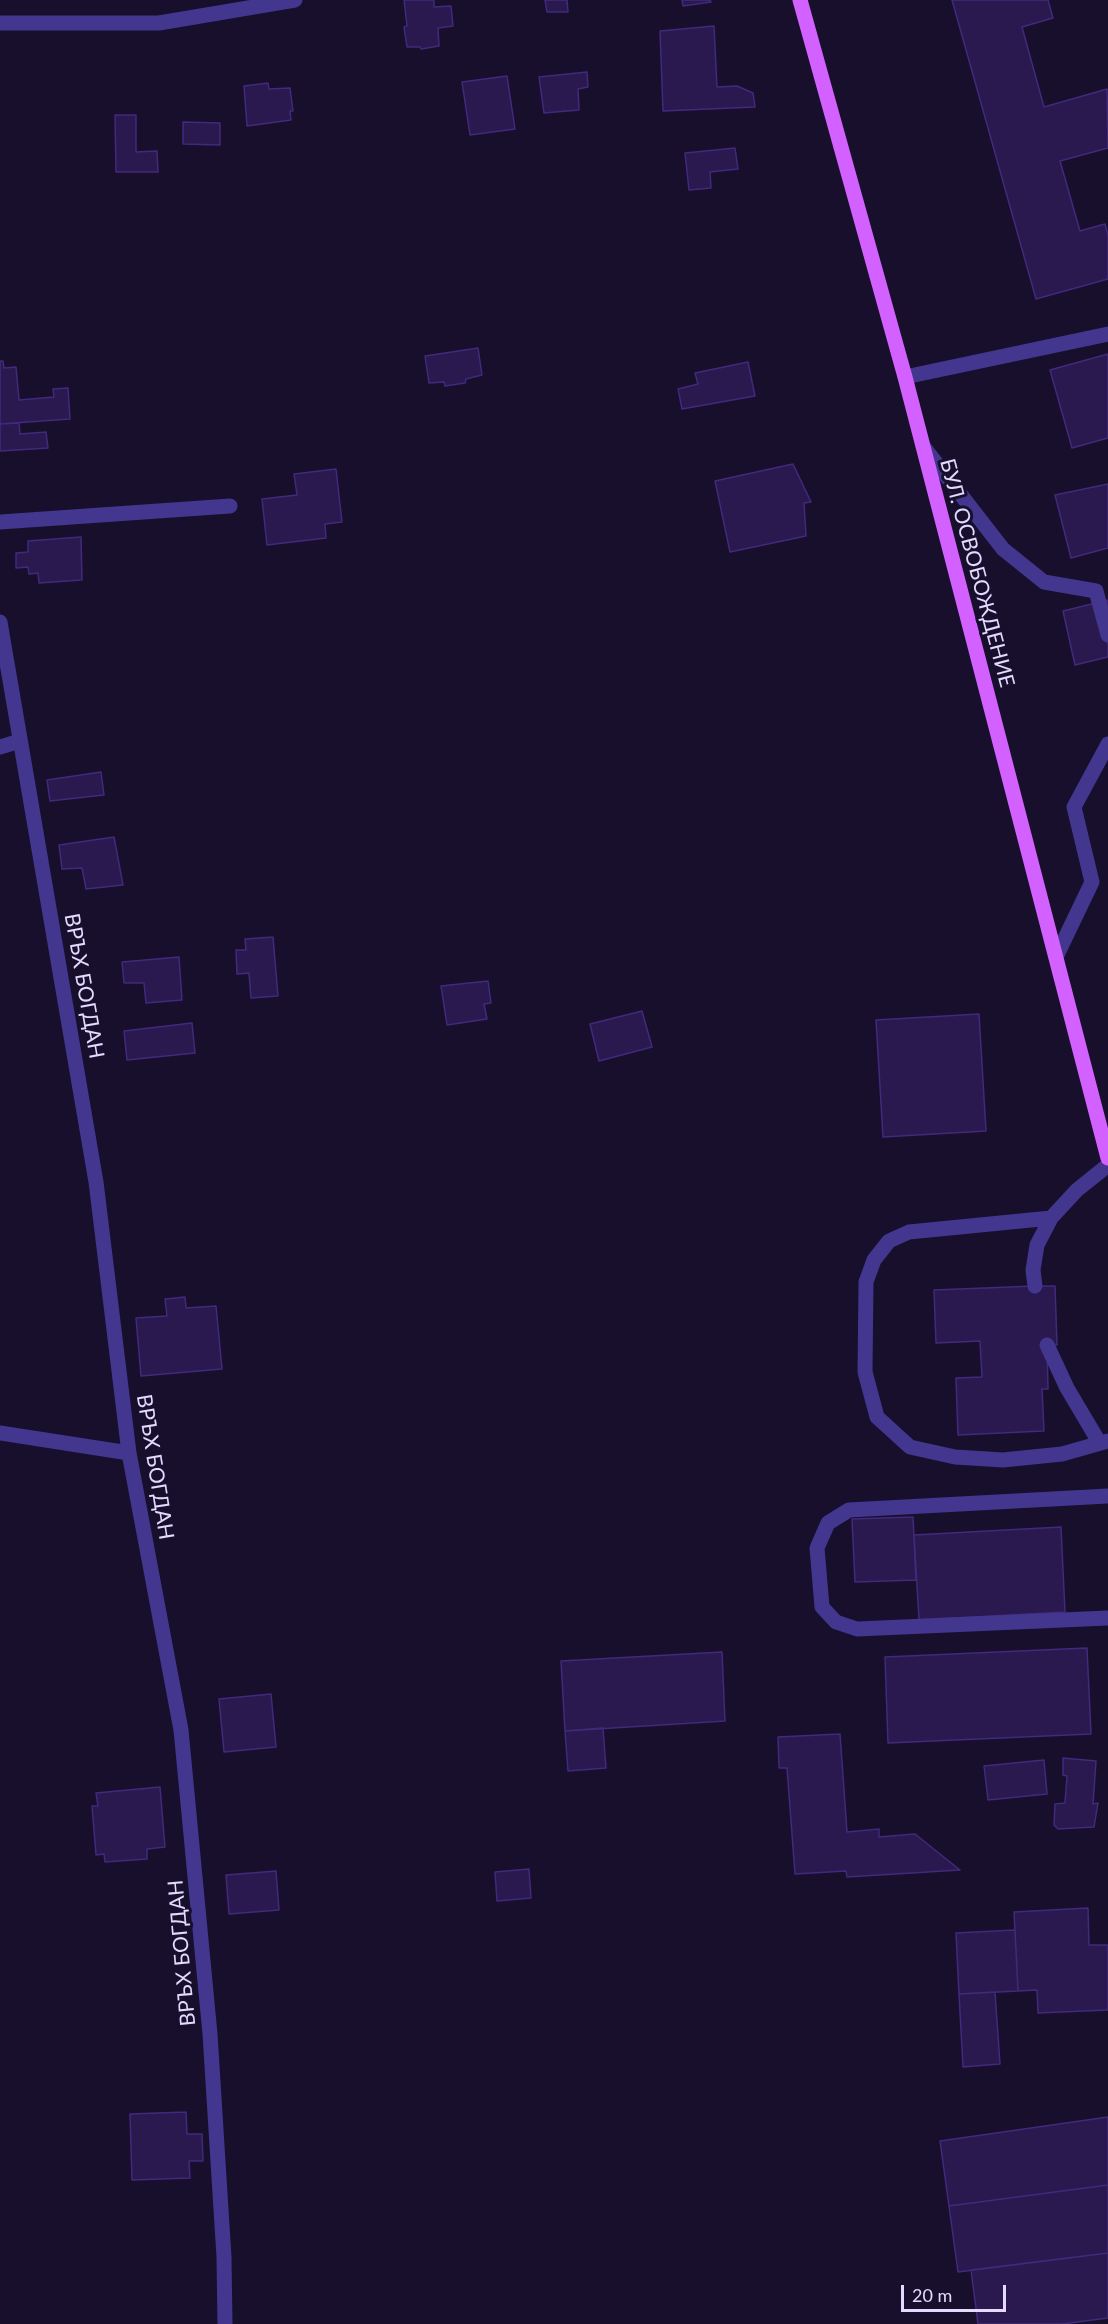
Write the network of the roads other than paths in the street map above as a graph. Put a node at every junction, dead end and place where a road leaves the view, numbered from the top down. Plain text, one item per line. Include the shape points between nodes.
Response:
1 (295, 0) edge
2 (800, 0) edge
3 (0, 23) edge
4 (1108, 334) edge
5 (905, 377) junction
6 (922, 444) junction
7 (230, 506) dead end
8 (0, 522) edge
9 (0, 622) edge
10 (1108, 635) edge
11 (20, 741) junction
12 (1108, 744) edge
13 (0, 747) edge
14 (1056, 957) junction
15 (1108, 1158) edge
16 (1108, 1165) edge
17 (1051, 1218) junction
18 (1035, 1286) dead end
19 (1047, 1345) dead end
20 (0, 1433) edge
21 (1103, 1442) edge
22 (129, 1453) junction
23 (1108, 1496) edge
24 (1108, 1618) edge
25 (225, 2324) edge

1 - 3 street via 159,23
2 - 5 main road, БУЛ. ОСВОБОЖДЕНИЕ
4 - 5 street
5 - 6 main road, БУЛ. ОСВОБОЖДЕНИЕ
6 - 10 street via 1003,549 1044,582 1096,591
6 - 14 main road, БУЛ. ОСВОБОЖДЕНИЕ
7 - 8 street
9 - 11 street, ВРЪХ БОГДАН
11 - 13 street
11 - 22 street, ВРЪХ БОГДАН via 96,1182
12 - 14 street via 1074,807 1092,882
14 - 15 main road, БУЛ. ОСВОБОЖДЕНИЕ
16 - 17 street via 1070,1196
17 - 18 street via 1037,1245
17 - 21 street via 909,1232 889,1241 874,1260 867,1282 865,1372 877,1417 910,1447 955,1457 1004,1460 1062,1454
19 - 21 street via 1068,1388
20 - 22 street
22 - 25 street, ВРЪХ БОГДАН via 181,1730 210,2034
23 - 24 street via 849,1510 828,1523 817,1548 822,1607 836,1622 857,1629

